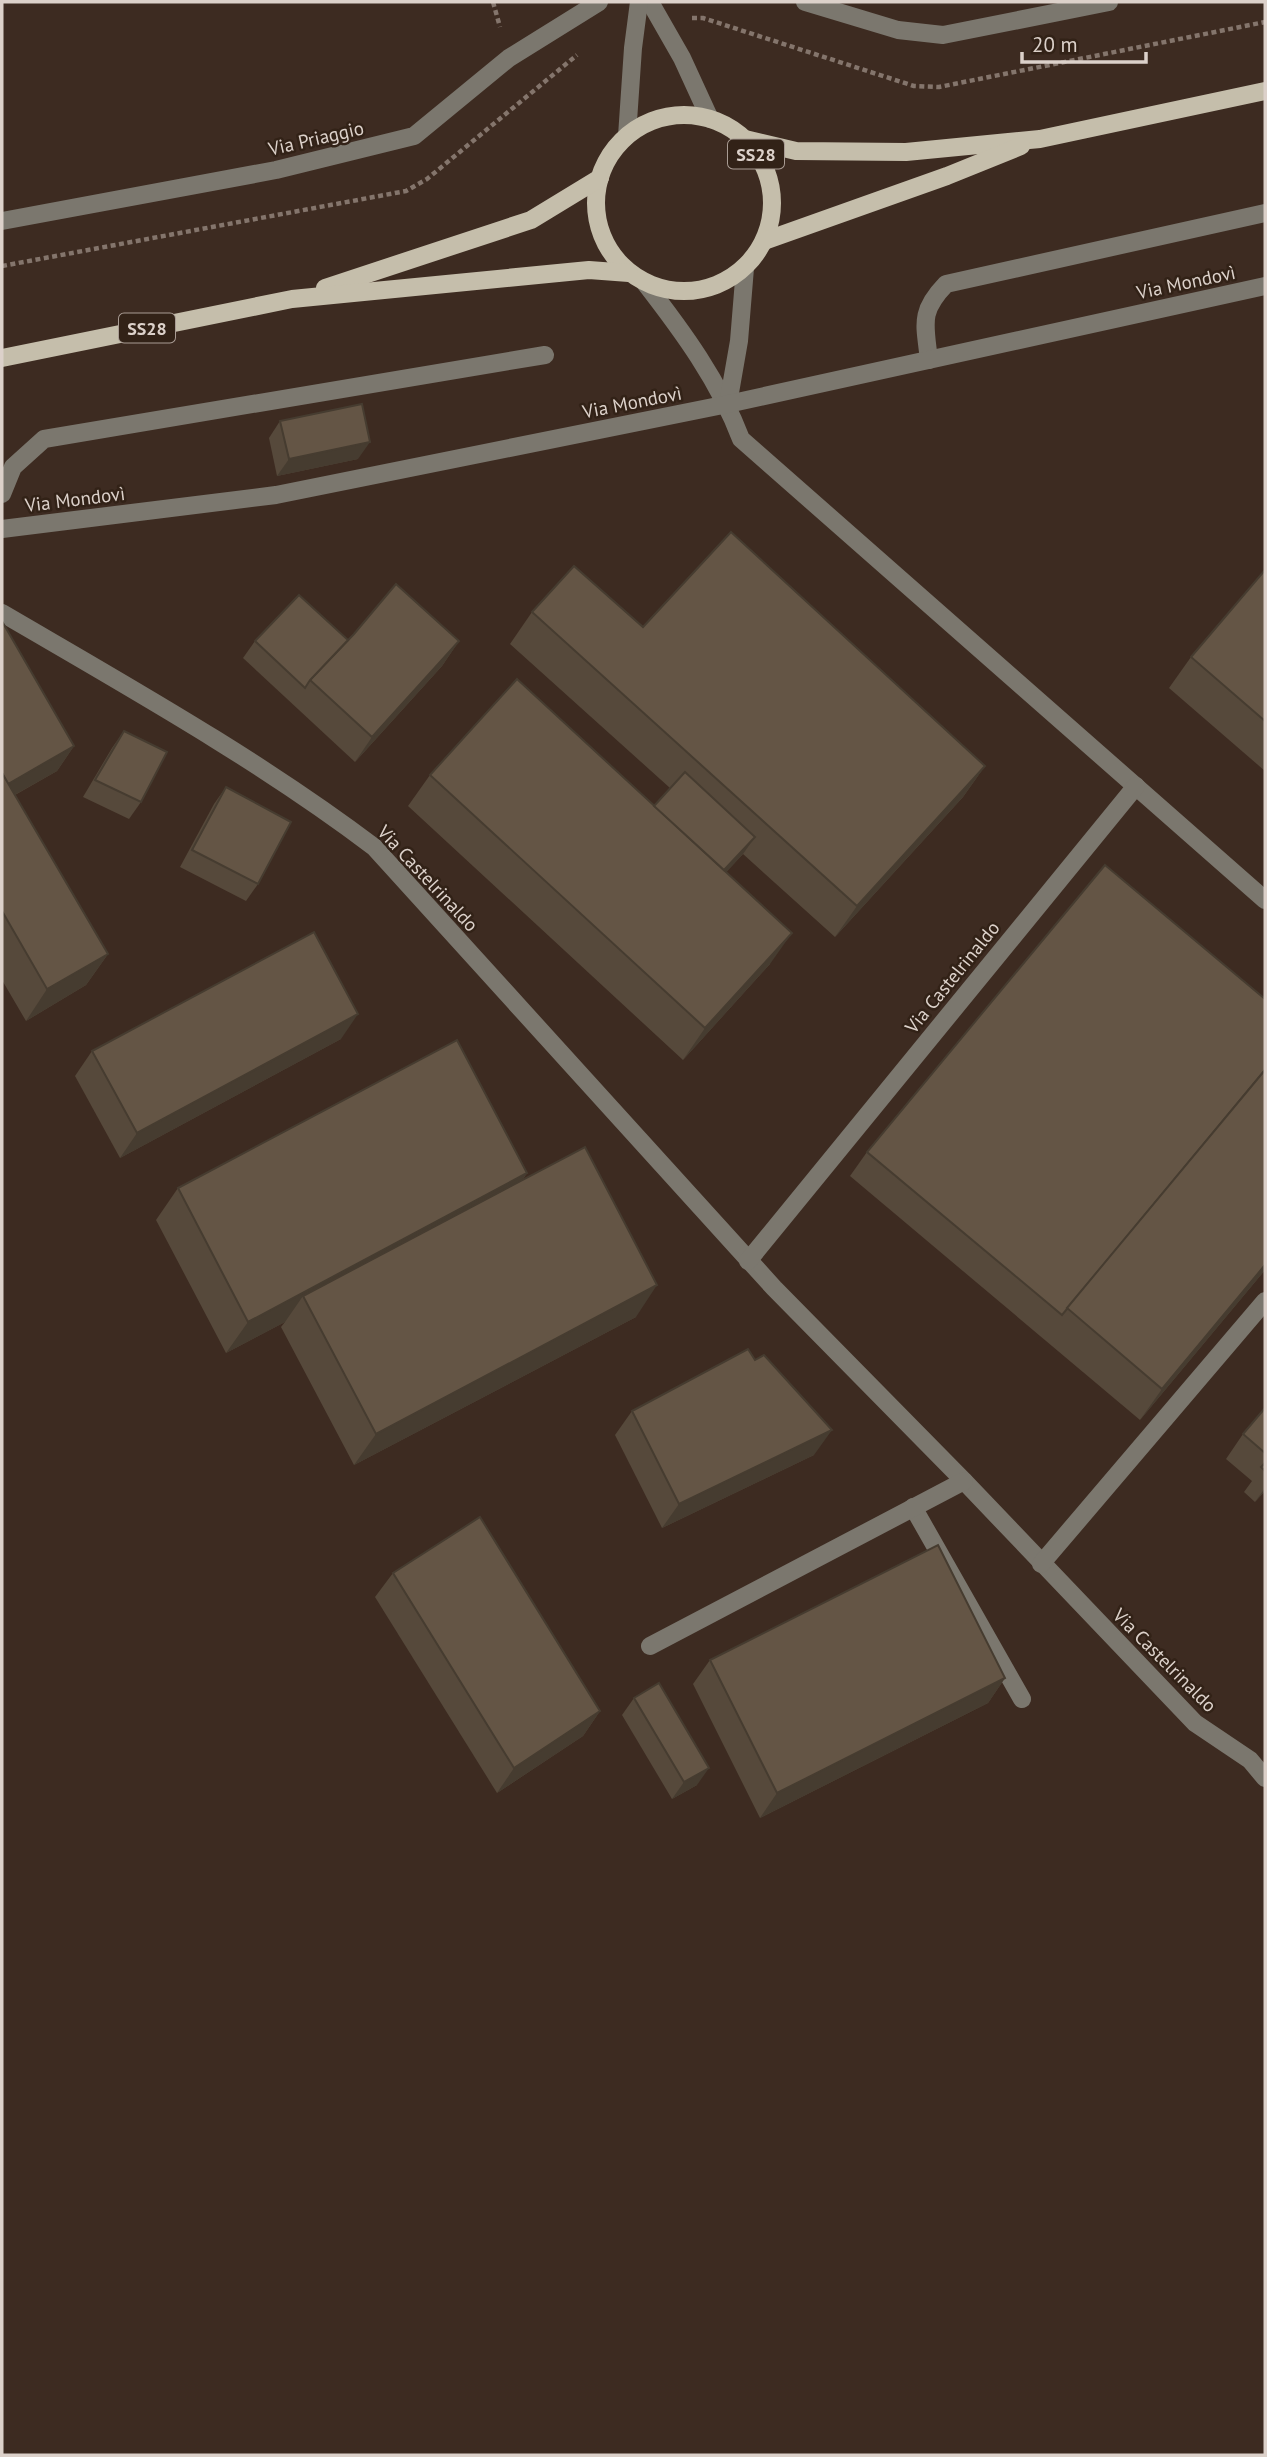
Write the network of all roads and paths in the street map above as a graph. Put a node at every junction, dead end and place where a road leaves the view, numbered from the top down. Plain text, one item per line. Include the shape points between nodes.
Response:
1 (599, 2) edge
2 (639, 2) edge
3 (650, 2) edge
4 (805, 2) edge
5 (1109, 2) edge
6 (1265, 91) edge
7 (710, 119) junction
8 (627, 136) junction
9 (745, 139) junction
10 (1040, 139) junction
11 (600, 178) junction
12 (1265, 213) edge
13 (2, 221) edge
14 (764, 240) junction
15 (745, 268) junction
16 (629, 273) junction
17 (645, 283) junction
18 (1265, 286) edge
19 (292, 299) junction
20 (545, 355) dead end
21 (2, 358) edge
22 (929, 360) junction
23 (728, 404) junction
24 (2, 494) edge
25 (2, 529) edge
26 (2, 613) edge
27 (1136, 786) junction
28 (1265, 900) edge
29 (748, 1261) junction
30 (1265, 1301) edge
31 (964, 1481) junction
32 (914, 1507) junction
33 (1041, 1564) junction
34 (650, 1646) dead end
35 (1022, 1699) dead end
36 (1265, 1778) edge

1 - 13 street, Via Priaggio via 509,58 414,136 276,170
2 - 8 street
3 - 7 street
4 - 5 street via 898,30 943,35
6 - 10 main road, SS28
7 - 8 main road, SS28 via 666,117
7 - 9 main road, SS28
8 - 11 main road, SS28 via 610,155
9 - 10 main road, SS28 via 796,151 906,152
9 - 14 main road, SS28 via 762,161 771,187 772,214
10 - 14 main road, SS28
11 - 16 main road, SS28 via 596,204 600,230
11 - 19 main road, SS28 via 531,220
12 - 22 street via 946,284 926,313
14 - 15 main road, SS28
15 - 17 main road, SS28 via 722,283 697,291 671,291
15 - 23 street
16 - 17 main road, SS28
16 - 19 main road, SS28 via 589,270
17 - 23 street via 687,338
18 - 22 street, Via Mondovì
19 - 21 main road, SS28
20 - 24 street, Via Mondovì via 44,439 13,467
22 - 23 street, Via Mondovì
23 - 25 street, Via Mondovì via 276,495
23 - 27 street via 741,439
26 - 29 street, Via Castelrinaldo via 320,806 374,847
27 - 28 street
27 - 29 street, Via Castelrinaldo
29 - 31 street, Via Castelrinaldo
30 - 33 street
31 - 32 street
31 - 33 street, Via Castelrinaldo
32 - 34 street
32 - 35 street
33 - 36 street, Via Castelrinaldo via 1195,1723 1250,1760

